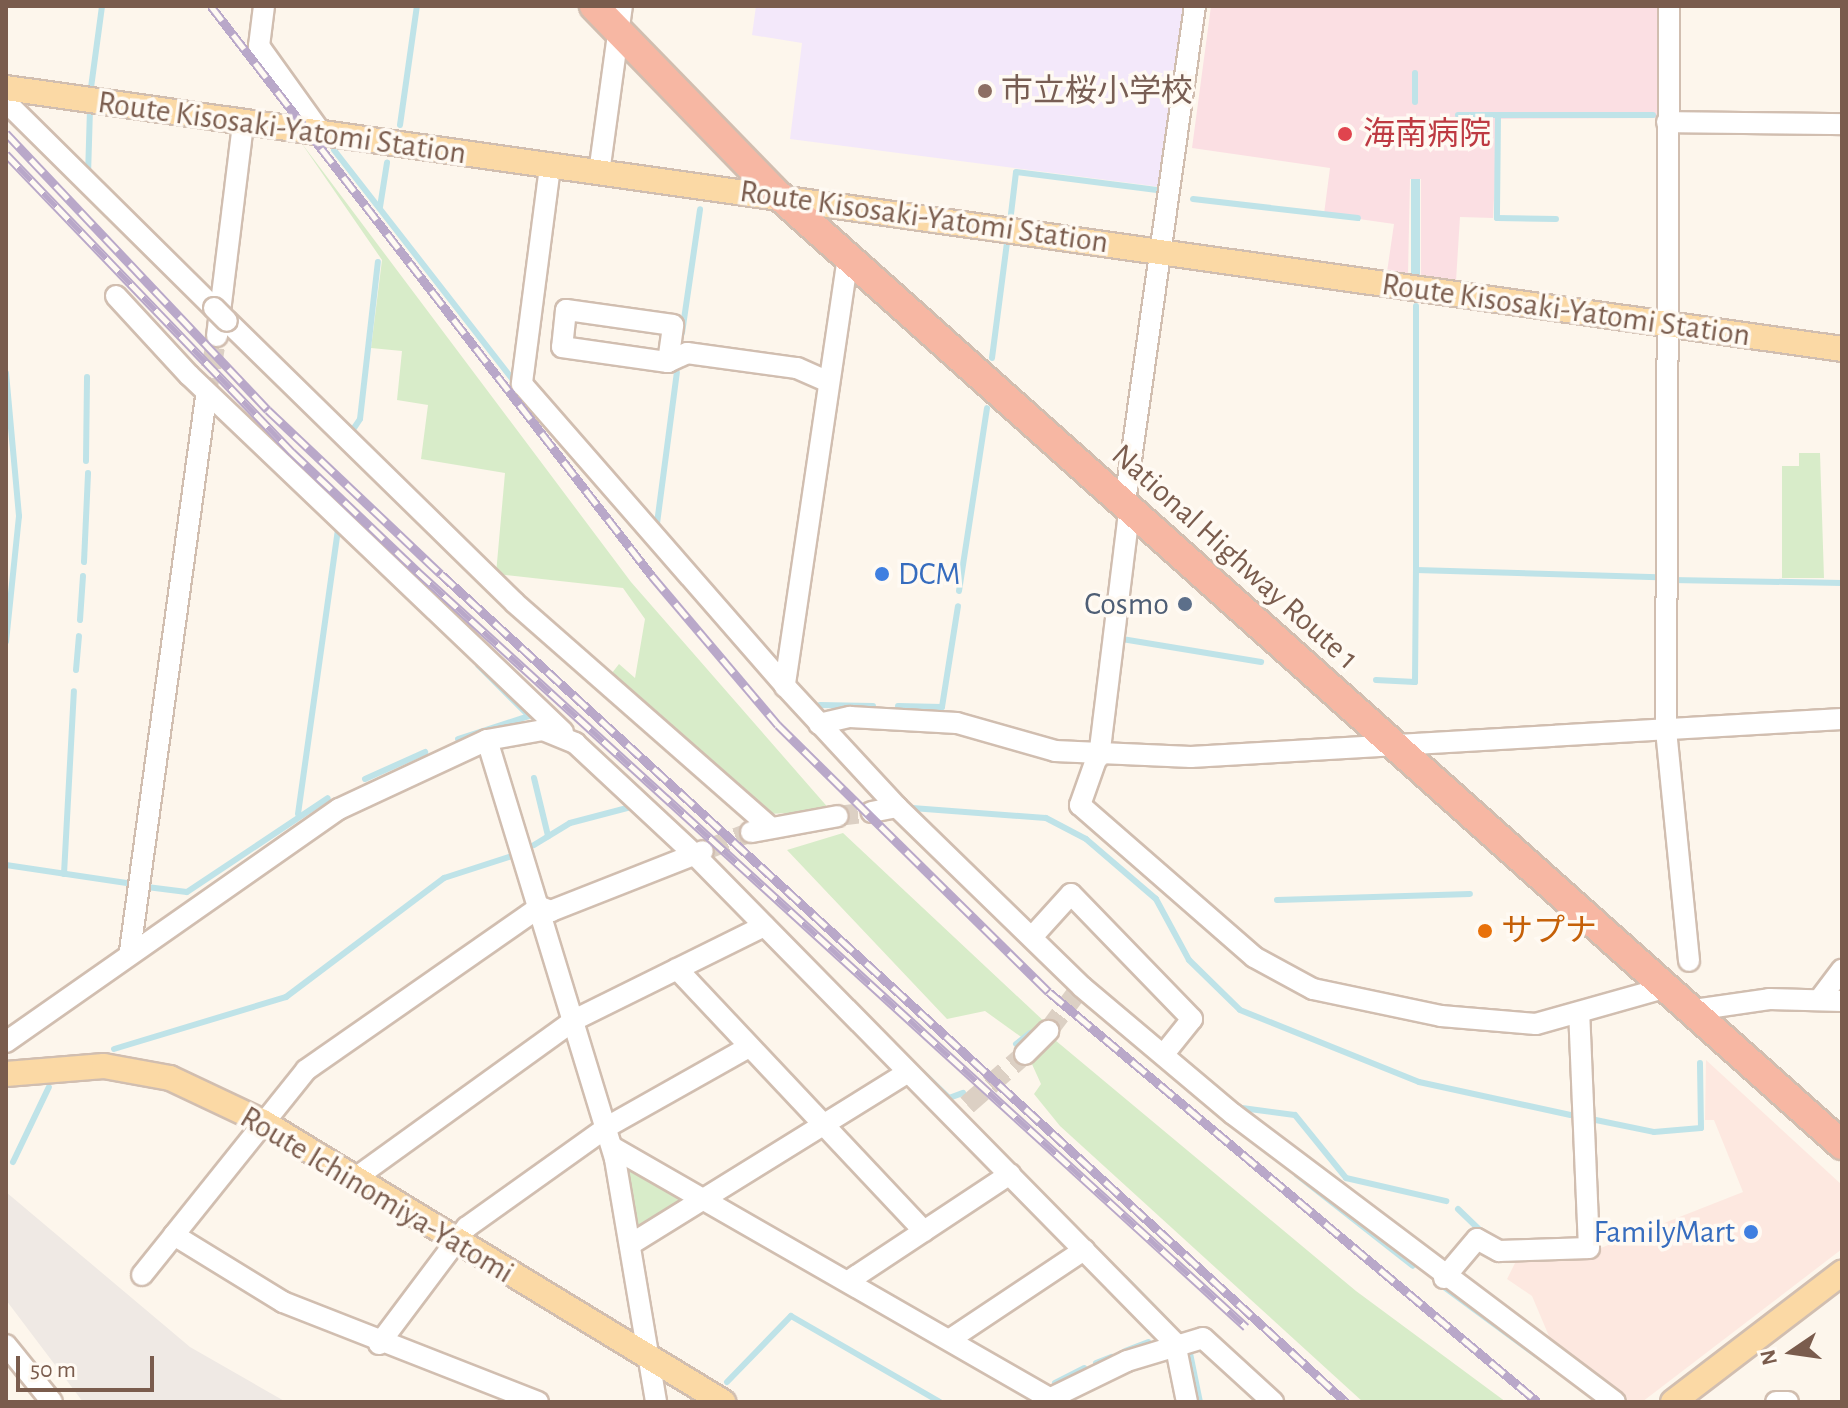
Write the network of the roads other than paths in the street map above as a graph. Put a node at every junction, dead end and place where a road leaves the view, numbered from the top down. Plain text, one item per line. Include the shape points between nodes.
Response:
1 (264, 6) edge
2 (594, 6) edge
3 (1195, 6) edge
4 (1669, 6) edge
5 (620, 19) edge
6 (6, 88) edge
7 (6, 102) edge
8 (1667, 122) junction
9 (243, 124) junction
10 (1842, 124) edge
11 (322, 134) junction
12 (550, 167) junction
13 (599, 173) junction
14 (777, 194) junction
15 (1162, 252) junction
16 (848, 257) junction
17 (116, 296) dead end
18 (222, 322) junction
19 (1668, 323) junction
20 (1842, 349) edge
21 (668, 362) junction
22 (829, 382) junction
23 (206, 397) tunnel mouth
24 (1128, 504) junction
25 (785, 686) junction
26 (1842, 719) edge
27 (819, 724) junction
28 (1666, 730) junction
29 (487, 740) junction
30 (575, 743) junction
31 (1392, 745) junction
32 (1098, 757) junction
33 (897, 807) junction
34 (871, 812) tunnel mouth
35 (838, 816) tunnel mouth
36 (701, 852) junction
37 (540, 907) junction
38 (764, 926) junction
39 (1032, 937) junction
40 (130, 951) junction
41 (1689, 961) dead end
42 (677, 969) junction
43 (1842, 970) edge
44 (1668, 987) junction
45 (1819, 1000) junction
46 (1842, 1001) edge
47 (1694, 1010) junction
48 (1579, 1013) junction
49 (576, 1019) junction
50 (1048, 1031) tunnel mouth
51 (6, 1042) edge
52 (747, 1048) junction
53 (1025, 1054) tunnel mouth
54 (1164, 1054) junction
55 (6, 1074) edge
56 (905, 1074) junction
57 (263, 1122) junction
58 (823, 1125) junction
59 (610, 1137) junction
60 (1842, 1145) edge
61 (1010, 1174) junction
62 (354, 1179) junction
63 (705, 1198) junction
64 (924, 1231) junction
65 (174, 1235) junction
66 (457, 1244) junction
67 (631, 1244) junction
68 (1084, 1250) junction
69 (1842, 1273) edge
70 (142, 1275) dead end
71 (1444, 1278) junction
72 (850, 1280) junction
73 (952, 1338) junction
74 (1175, 1343) junction
75 (379, 1344) junction
76 (6, 1345) edge
77 (647, 1356) junction
78 (1050, 1400) edge
79 (52, 1402) edge
80 (538, 1402) edge
81 (656, 1402) edge
82 (723, 1402) edge
83 (1187, 1402) edge
84 (1273, 1402) edge
85 (1615, 1402) edge
86 (1673, 1402) edge
87 (1776, 1402) edge
88 (1788, 1402) edge

1 - 11 street via 259,46
2 - 5 highway, National Highway Route 1
3 - 15 street
4 - 8 street
5 - 13 street
5 - 14 highway, National Highway Route 1
6 - 9 main road, Route Kisosaki-Yatomi Station
7 - 18 street
8 - 10 street
8 - 19 street
9 - 11 main road, Route Kisosaki-Yatomi Station
9 - 18 street
11 - 12 main road, Route Kisosaki-Yatomi Station
12 - 13 main road, Route Kisosaki-Yatomi Station
12 - 25 street via 522,384
13 - 14 main road, Route Kisosaki-Yatomi Station
14 - 15 main road, Route Kisosaki-Yatomi Station
14 - 16 highway, National Highway Route 1
15 - 19 main road, Route Kisosaki-Yatomi Station
15 - 24 street
16 - 22 street
16 - 24 highway, National Highway Route 1
17 - 30 street via 189,375
18 - 35 street via 759,828
19 - 20 main road, Route Kisosaki-Yatomi Station
19 - 28 street
21 - 21 street via 562,347 566,310 673,325
21 - 22 street via 687,353 797,368
22 - 25 street
23 - 40 street
24 - 31 highway, National Highway Route 1
24 - 32 street
25 - 27 street
26 - 28 street
27 - 32 street via 850,717 957,723
27 - 33 street
28 - 31 street
28 - 41 street
29 - 30 street via 543,730
29 - 37 street
29 - 40 street via 339,809
30 - 36 street
31 - 32 street
31 - 44 highway, National Highway Route 1
32 - 48 street via 1080,805 1261,962 1313,989 1441,1016 1536,1024
33 - 34 street
33 - 39 street
36 - 37 street via 551,911
36 - 38 street
37 - 49 street
37 - 57 street via 306,1070
38 - 42 street
38 - 56 street
39 - 54 street via 1079,991
39 - 54 street via 1071,894 1192,1019
40 - 51 street
42 - 49 street
42 - 52 street
43 - 45 street
44 - 47 highway, National Highway Route 1
44 - 48 street
45 - 46 street
45 - 47 street
47 - 60 highway, National Highway Route 1
48 - 71 street via 1589,1248 1499,1251 1477,1239
49 - 59 street
49 - 62 street
50 - 53 street
52 - 58 street
52 - 59 street
54 - 71 street
55 - 57 main road, Route Ichinomiya-Yatomi via 104,1066 157,1076
56 - 58 street
56 - 61 street via 961,1112
57 - 62 main road, Route Ichinomiya-Yatomi
57 - 65 street
58 - 63 street
58 - 64 street
59 - 63 street
59 - 66 street via 467,1227
59 - 67 street
61 - 64 street
61 - 68 street
62 - 66 main road, Route Ichinomiya-Yatomi
63 - 67 street
63 - 72 street
64 - 72 street
65 - 70 street
65 - 75 street via 283,1302
66 - 75 street
66 - 77 main road, Route Ichinomiya-Yatomi
67 - 77 street
68 - 73 street
68 - 74 street
69 - 86 main road
71 - 85 street
72 - 73 street
73 - 78 street
74 - 78 street
74 - 83 street
74 - 84 street via 1203,1338
75 - 80 street
76 - 79 street
77 - 81 street
77 - 82 main road, Route Ichinomiya-Yatomi
87 - 88 street

